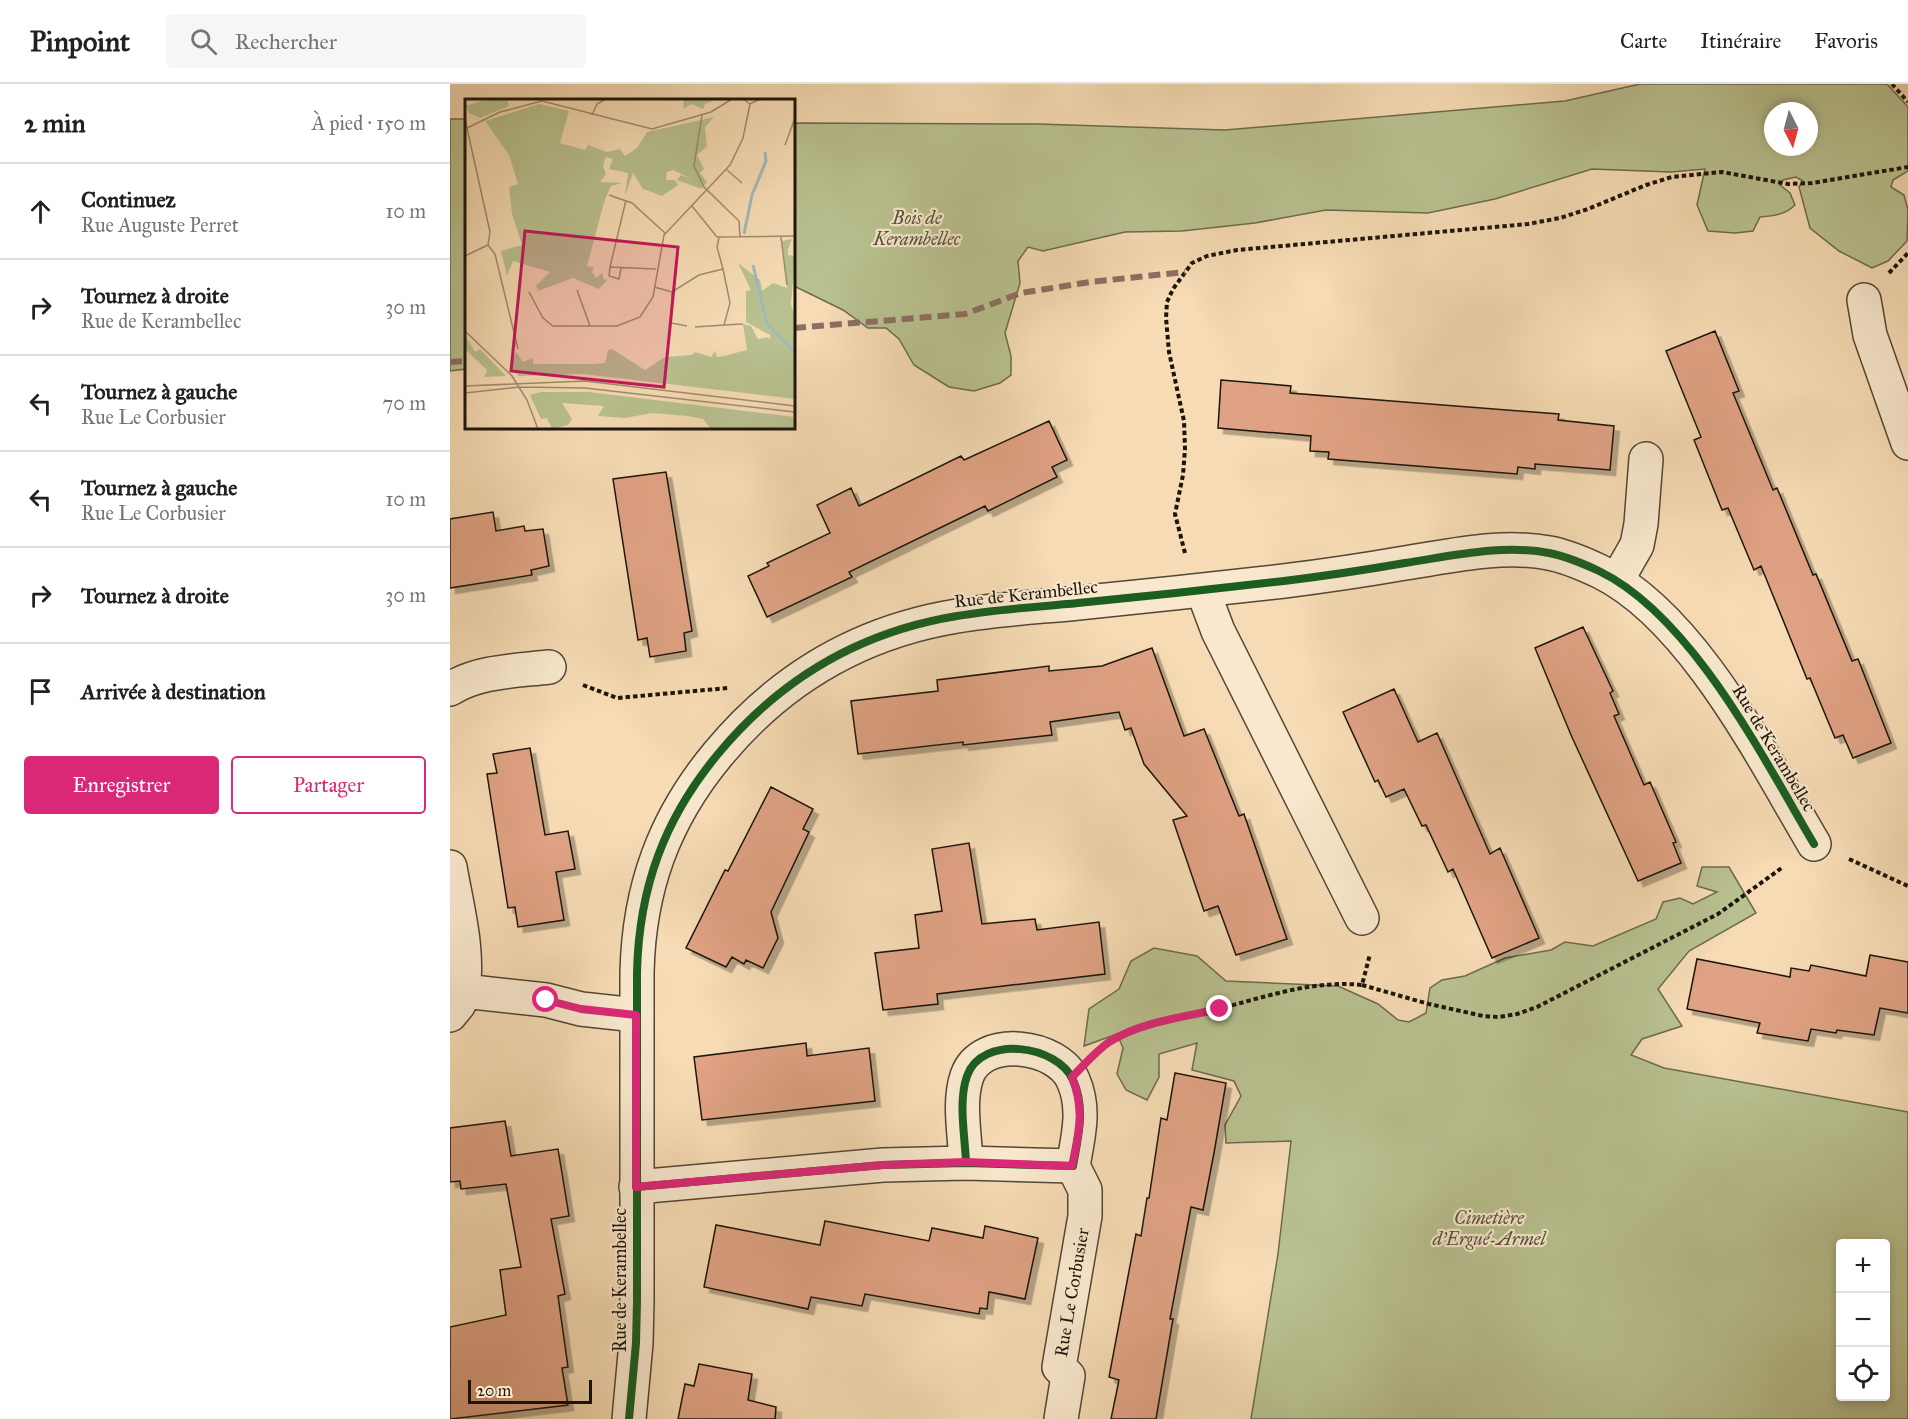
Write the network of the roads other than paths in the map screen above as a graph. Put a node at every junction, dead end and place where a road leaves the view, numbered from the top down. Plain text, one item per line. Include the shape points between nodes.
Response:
1 (1864, 300) dead end
2 (1908, 443) edge
3 (1646, 459) dead end
4 (1617, 580) junction
5 (1203, 591) junction
6 (549, 667) road end
7 (450, 690) edge
8 (1814, 844) road end
9 (450, 867) edge
10 (1362, 918) road end
11 (457, 1003) edge
12 (636, 1015) junction
13 (966, 1162) junction
14 (1072, 1166) junction
15 (636, 1187) junction
16 (629, 1419) edge
17 (1060, 1419) edge

1 - 2 street via 1870,335
3 - 4 street via 1637,545
4 - 5 street, Rue de Kerambellec via 1576,561 1519,550 1479,552
4 - 8 street, Rue de Kerambellec via 1657,613 1727,698
5 - 10 street via 1218,631
5 - 12 street, Rue de Kerambellec via 984,612 922,623 829,658 786,686 742,726 693,786 659,851 639,927
6 - 7 street via 479,676
9 - 11 street via 466,971
11 - 12 street via 546,1000 581,1009
12 - 15 street, Rue de Kerambellec
13 - 14 street
13 - 14 street via 964,1092 968,1074 976,1061 993,1051 1021,1049 1046,1054 1072,1077 1081,1107
13 - 15 street via 826,1169
14 - 17 street, Rue Le Corbusier via 1085,1190 1085,1216 1059,1367 1068,1376
15 - 16 street, Rue de Kerambellec via 636,1343

